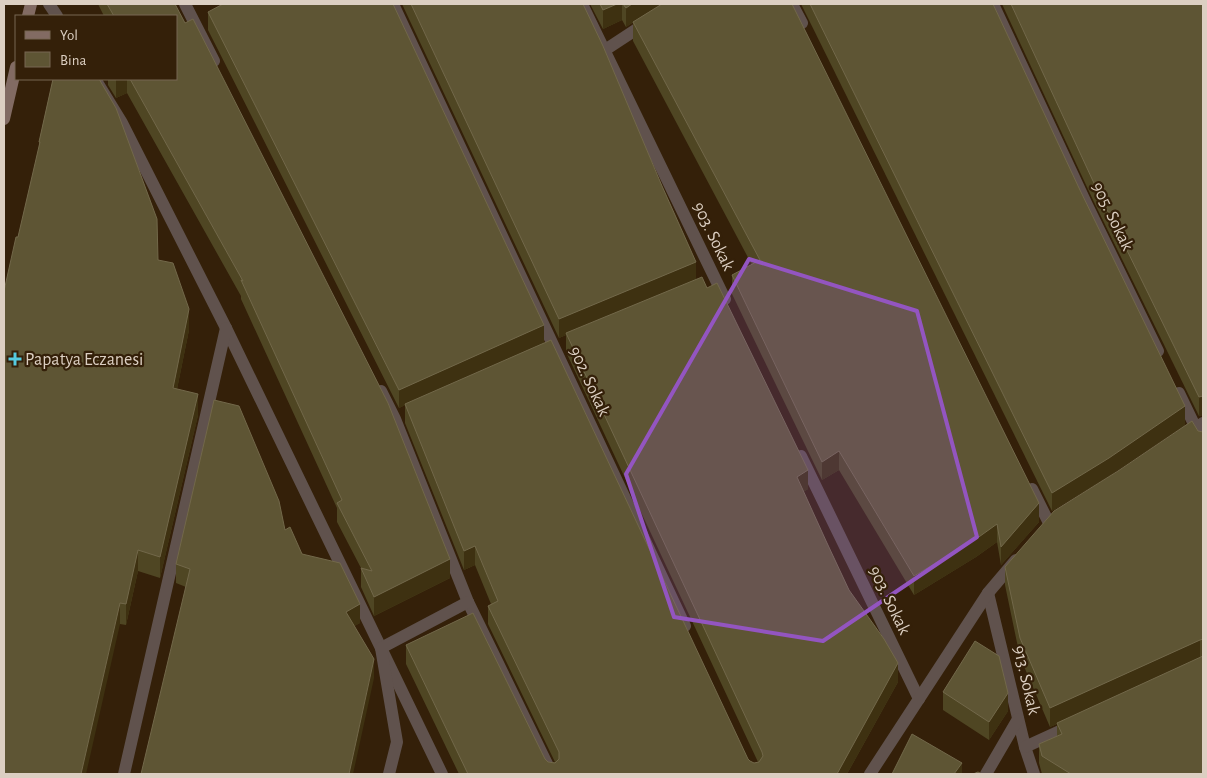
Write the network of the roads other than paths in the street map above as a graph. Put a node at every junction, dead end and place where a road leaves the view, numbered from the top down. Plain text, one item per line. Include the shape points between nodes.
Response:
1 (49, 4) edge
2 (186, 4) edge
3 (393, 4) edge
4 (582, 4) edge
5 (675, 4) edge
6 (792, 4) edge
7 (993, 4) edge
8 (56, 15) edge
9 (805, 30) edge
10 (605, 50) junction
11 (15, 71) edge
12 (221, 74) edge
13 (96, 80) edge
14 (4, 119) edge
15 (729, 308) edge
16 (226, 328) junction
17 (1162, 359) edge
18 (377, 384) edge
19 (1174, 385) edge
20 (1199, 426) edge
21 (794, 441) edge
22 (1203, 443) edge
23 (1171, 445) edge
24 (1027, 479) edge
25 (1049, 524) edge
26 (1024, 551) edge
27 (988, 592) junction
28 (468, 602) junction
29 (692, 641) edge
30 (381, 648) junction
31 (919, 699) junction
32 (1018, 719) junction
33 (1078, 723) edge
34 (1025, 748) junction
35 (124, 774) edge
36 (389, 774) edge
37 (442, 774) edge
38 (552, 774) edge
39 (870, 774) edge
40 (986, 774) edge
41 (1034, 774) edge

1 - 8 street
2 - 12 street
3 - 29 street, 902. Sokak
4 - 10 street, 903. Sokak
5 - 10 street
6 - 9 street
7 - 17 street, 905. Sokak
10 - 15 street, 903. Sokak via 712,283
11 - 14 main road
13 - 16 street via 122,123
16 - 30 street
16 - 35 street
18 - 28 street via 400,417
19 - 20 street
20 - 22 street
20 - 23 street
21 - 31 street, 903. Sokak
24 - 25 street
26 - 27 street
27 - 31 street
27 - 32 street, 913. Sokak
28 - 30 street
28 - 38 street
30 - 36 street via 397,742
30 - 37 street
31 - 39 street
32 - 34 street, 913. Sokak
32 - 40 street
33 - 34 street
34 - 41 street, 913. Sokak

